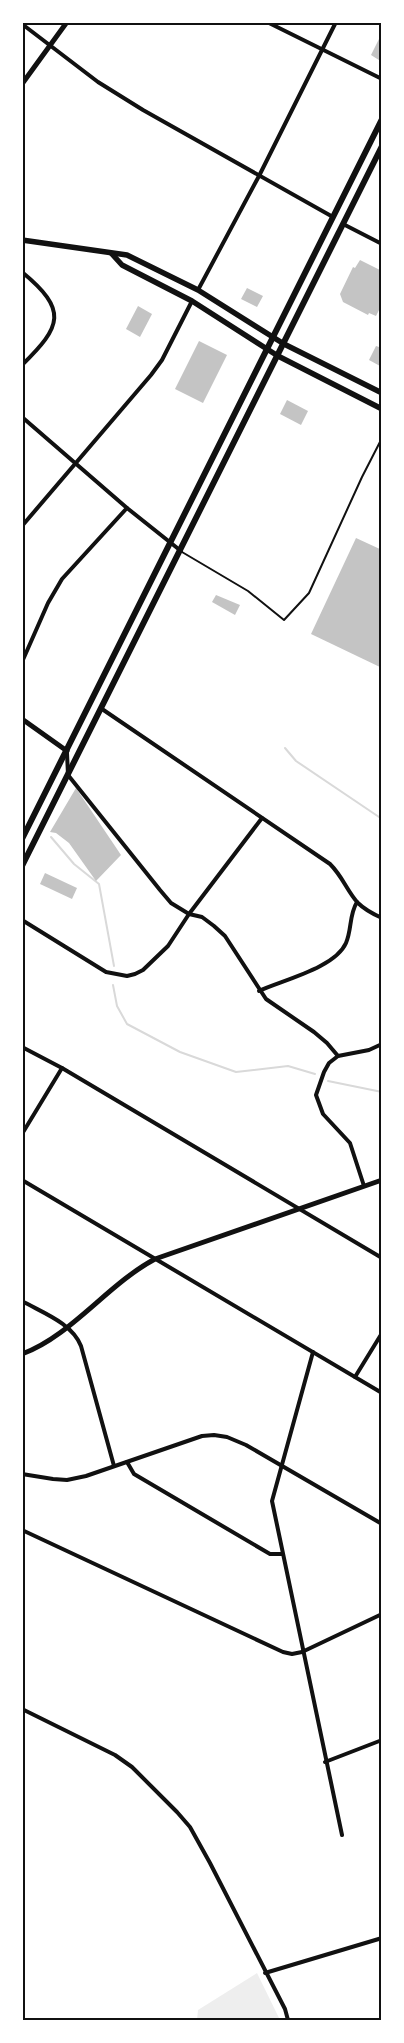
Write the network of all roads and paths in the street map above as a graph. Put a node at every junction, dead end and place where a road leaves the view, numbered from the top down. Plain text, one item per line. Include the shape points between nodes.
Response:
1 (67, 22) edge
2 (267, 22) edge
3 (336, 22) edge
4 (22, 24) edge
5 (50, 46) junction
6 (322, 50) junction
7 (382, 80) edge
8 (22, 84) edge
9 (382, 119) edge
10 (382, 146) edge
11 (259, 176) junction
12 (333, 217) junction
13 (342, 224) junction
14 (22, 240) edge
15 (382, 244) edge
16 (112, 254) junction
17 (22, 272) edge
18 (198, 290) junction
19 (192, 301) junction
20 (272, 337) junction
21 (284, 344) junction
22 (266, 349) junction
23 (278, 356) junction
24 (22, 365) edge
25 (382, 394) edge
26 (382, 409) edge
27 (22, 417) edge
28 (382, 438) edge
29 (76, 464) junction
30 (127, 508) junction
31 (22, 526) edge
32 (171, 543) junction
33 (181, 551) junction
34 (22, 662) edge
35 (102, 709) junction
36 (22, 719) edge
37 (66, 751) junction
38 (68, 775) junction
39 (262, 818) junction
40 (22, 839) edge
41 (22, 866) edge
42 (357, 902) junction
43 (189, 914) junction
44 (382, 918) edge
45 (22, 920) edge
46 (259, 991) junction
47 (382, 1044) edge
48 (22, 1047) edge
49 (338, 1056) junction
50 (62, 1068) junction
51 (22, 1134) edge
52 (22, 1180) edge
53 (382, 1180) edge
54 (364, 1186) junction
55 (298, 1209) junction
56 (382, 1258) edge
57 (155, 1259) junction
58 (22, 1301) edge
59 (67, 1326) junction
60 (382, 1333) edge
61 (313, 1352) junction
62 (22, 1354) edge
63 (355, 1377) junction
64 (382, 1393) edge
65 (127, 1462) junction
66 (281, 1465) junction
67 (114, 1466) junction
68 (22, 1474) edge
69 (382, 1524) edge
70 (22, 1530) edge
71 (282, 1554) junction
72 (382, 1614) edge
73 (302, 1652) junction
74 (22, 1709) edge
75 (382, 1740) edge
76 (325, 1762) junction
77 (342, 1835) dead end
78 (382, 1938) edge
79 (265, 1973) junction
80 (288, 2020) edge

1 - 5 street
2 - 6 street
3 - 6 street
4 - 5 street
5 - 8 street
5 - 11 street via 128,101
6 - 7 street
6 - 11 street
9 - 12 main road
10 - 13 main road
11 - 12 street
11 - 18 street
12 - 20 main road
13 - 15 street
13 - 21 main road
14 - 16 main road
16 - 18 main road via 126,255
16 - 19 main road via 122,265
17 - 24 street via 48,296 55,314 51,334
18 - 20 main road
19 - 22 main road
19 - 29 street via 162,360
20 - 21 main road
20 - 22 main road
21 - 23 main road
21 - 25 main road
22 - 23 main road
22 - 32 main road
23 - 26 main road
23 - 33 main road
27 - 29 street
28 - 33 lane via 309,593 284,620 248,591
29 - 30 street
29 - 31 street
30 - 32 street
30 - 34 street via 62,579
32 - 33 street
32 - 37 main road
33 - 35 main road
35 - 38 main road
35 - 39 street
36 - 37 street
37 - 38 street
37 - 40 main road
38 - 41 main road
38 - 43 street via 171,903
39 - 42 street via 330,864
39 - 43 street
42 - 44 street
42 - 46 street via 352,911 346,944 337,954 306,974
43 - 45 street via 156,960 127,976 106,972
43 - 46 street via 202,917 225,936
46 - 49 street via 314,1032
47 - 49 street
48 - 50 street
49 - 54 street via 324,1072 316,1095 323,1114 350,1143
50 - 51 street
50 - 55 street
52 - 57 street
53 - 54 street
54 - 55 street
55 - 56 street
55 - 57 street
57 - 59 street via 127,1276
57 - 61 street
58 - 59 street
59 - 62 street
59 - 67 street via 81,1346
60 - 63 street
61 - 63 street
61 - 66 street
63 - 64 street
65 - 66 street via 189,1439 214,1434 236,1440
65 - 67 street
65 - 71 street via 134,1474 270,1554
66 - 69 street
66 - 71 street via 272,1500
67 - 68 street via 67,1480
70 - 73 street via 283,1652
71 - 73 street
72 - 73 street
73 - 76 street
74 - 79 street via 115,1755 132,1767 178,1812 203,1849
75 - 76 street
76 - 77 street
78 - 79 street
79 - 80 street

